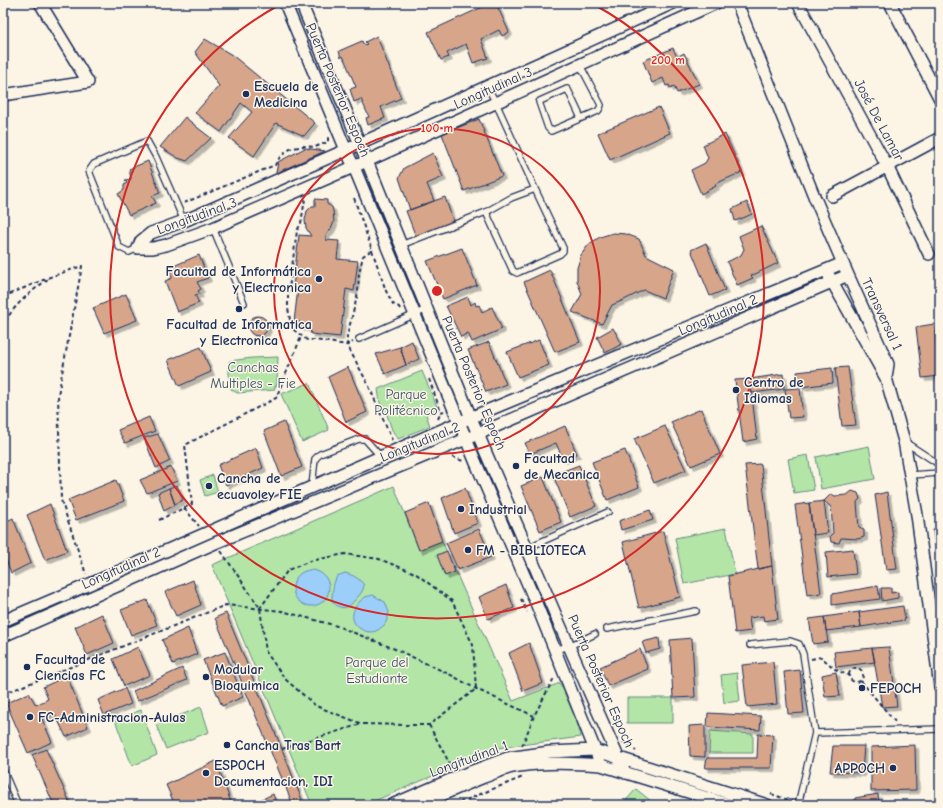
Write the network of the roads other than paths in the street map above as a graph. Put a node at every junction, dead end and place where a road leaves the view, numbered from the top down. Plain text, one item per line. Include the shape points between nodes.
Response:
1 (40, 3) edge
2 (285, 3) edge
3 (301, 3) edge
4 (673, 3) edge
5 (716, 3) edge
6 (737, 3) edge
7 (798, 3) edge
8 (890, 3) edge
9 (580, 65) junction
10 (487, 86) junction
11 (3, 95) edge
12 (940, 99) edge
13 (496, 102) junction
14 (581, 118) junction
15 (940, 138) edge
16 (359, 144) junction
17 (346, 150) junction
18 (367, 162) junction
19 (887, 166) junction
20 (354, 167) junction
21 (535, 189) junction
22 (832, 196) dead end
23 (486, 212) junction
24 (184, 221) junction
25 (213, 228) junction
26 (401, 245) junction
27 (138, 248) junction
28 (929, 254) dead end
29 (843, 263) junction
30 (826, 270) junction
31 (848, 275) junction
32 (832, 282) junction
33 (244, 303) dead end
34 (427, 309) junction
35 (410, 317) junction
36 (359, 339) road end
37 (594, 367) junction
38 (886, 378) junction
39 (600, 382) junction
40 (471, 418) junction
41 (460, 422) junction
42 (478, 434) junction
43 (466, 438) junction
44 (904, 441) junction
45 (381, 457) junction
46 (940, 464) edge
47 (940, 473) edge
48 (910, 475) junction
49 (312, 487) junction
50 (608, 512) dead end
51 (527, 548) junction
52 (169, 550) junction
53 (175, 561) junction
54 (696, 611) dead end
55 (3, 621) edge
56 (607, 629) dead end
57 (595, 634) dead end
58 (3, 636) edge
59 (750, 645) dead end
60 (569, 646) junction
61 (555, 650) junction
62 (940, 687) edge
63 (940, 729) edge
64 (815, 733) junction
65 (595, 751) junction
66 (618, 758) junction
67 (601, 765) junction
68 (3, 770) edge
69 (626, 773) junction
70 (798, 804) edge
71 (18, 805) edge
72 (392, 805) edge
73 (420, 805) edge
74 (730, 805) edge
75 (767, 805) edge

1 - 11 street via 88,82
2 - 17 street, Puerta Posterior Espoch
3 - 16 street, Puerta Posterior Espoch
4 - 10 street, Longitudinal 3
5 - 9 street, Longitudinal 3
6 - 29 street, Transversal 1
7 - 19 street, José De Lamar
8 - 12 street
9 - 13 street, Longitudinal 3
9 - 14 lane via 601,105 598,110
10 - 13 lane
10 - 16 street, Longitudinal 3
13 - 18 street, Longitudinal 3
13 - 21 lane
14 - 14 lane via 551,131 539,102 567,89
15 - 19 street
16 - 17 street, Longitudinal 3
16 - 18 street, Puerta Posterior Espoch
17 - 20 street, Puerta Posterior Espoch
17 - 24 street, Longitudinal 3
18 - 20 street, Longitudinal 3
18 - 26 street, Puerta Posterior Espoch
19 - 22 street
19 - 28 street, José De Lamar
20 - 25 street, Longitudinal 3
20 - 35 street, Puerta Posterior Espoch
21 - 23 lane
21 - 23 lane via 563,248 560,254 517,273 513,271
23 - 26 lane
24 - 27 street, Longitudinal 3 via 151,233 141,241
24 - 27 lane via 147,141 94,164 89,171 119,247 129,252
25 - 27 street, Longitudinal 3 via 166,245
25 - 33 lane
26 - 34 street, Puerta Posterior Espoch
29 - 30 street, Longitudinal 2
29 - 31 street, Transversal 1
30 - 32 street, Transversal 1
30 - 37 street, Longitudinal 2
31 - 32 street, Longitudinal 2
31 - 38 street, Transversal 1 via 888,364
32 - 38 street, Transversal 1
32 - 39 street, Longitudinal 2
34 - 35 lane
34 - 40 street, Puerta Posterior Espoch
35 - 36 lane
35 - 41 street, Puerta Posterior Espoch
37 - 39 street
37 - 40 street, Longitudinal 2
38 - 44 street, Transversal 1
39 - 42 street, Longitudinal 2
40 - 41 street, Longitudinal 2
40 - 42 street, Puerta Posterior Espoch
41 - 43 street, Puerta Posterior Espoch
41 - 45 street, Longitudinal 2
42 - 43 street, Longitudinal 2
42 - 51 street, Puerta Posterior Espoch
43 - 53 street, Longitudinal 2
43 - 61 street, Puerta Posterior Espoch
44 - 46 lane
44 - 48 street, Transversal 1
45 - 49 street, Longitudinal 2
45 - 49 lane via 365,439 320,454 315,459
47 - 48 lane
48 - 62 street, Transversal 1
49 - 52 street, Longitudinal 2
50 - 51 lane
51 - 60 street, Puerta Posterior Espoch
52 - 53 street
52 - 55 street, Longitudinal 2
53 - 58 street, Longitudinal 2
54 - 56 lane
57 - 60 lane
59 - 64 lane via 790,641 799,644 803,654
60 - 61 lane
60 - 66 street, Puerta Posterior Espoch
61 - 65 street, Puerta Posterior Espoch
63 - 64 lane
64 - 70 lane
65 - 66 street, Longitudinal 1
65 - 67 street, Puerta Posterior Espoch
65 - 72 street, Longitudinal 1 via 550,752 508,758
66 - 69 street, Puerta Posterior Espoch
66 - 75 street, Longitudinal 1
67 - 69 street, Longitudinal 1
67 - 73 street, Longitudinal 1 via 556,763 505,769
68 - 71 lane
69 - 74 street, Longitudinal 1

